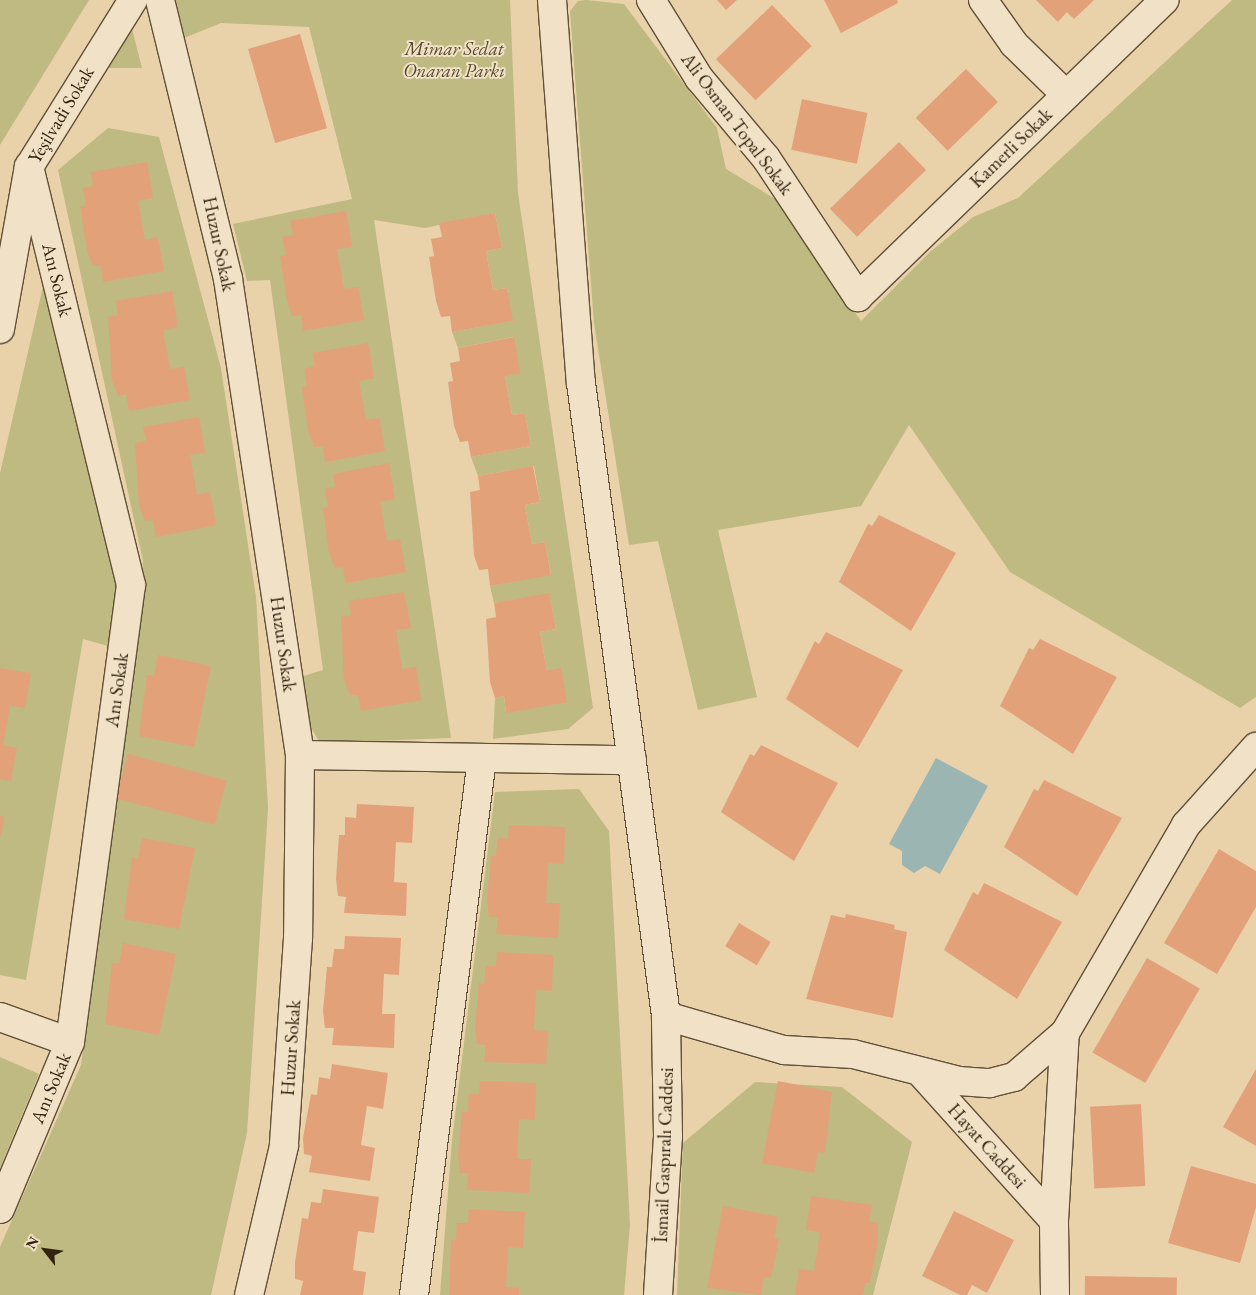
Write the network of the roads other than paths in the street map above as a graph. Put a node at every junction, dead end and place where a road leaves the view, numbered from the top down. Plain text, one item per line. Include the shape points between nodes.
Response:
1 (133, 0) edge
2 (160, 0) edge
3 (552, 0) edge
4 (651, 0) edge
5 (983, 0) edge
6 (1165, 0) edge
7 (1066, 95) junction
8 (29, 167) junction
9 (858, 298) joint
10 (0, 329) edge
11 (1256, 747) edge
12 (300, 755) junction
13 (482, 758) junction
14 (632, 760) junction
15 (666, 1016) junction
16 (0, 1017) edge
17 (1065, 1033) junction
18 (70, 1042) junction
19 (920, 1072) junction
20 (0, 1209) edge
21 (1054, 1221) junction
22 (249, 1295) edge
23 (414, 1295) edge
24 (658, 1295) edge
25 (1055, 1295) edge

1 - 8 street, Yeşilvadi Sokak
2 - 12 street, Huzur Sokak via 228,279
3 - 14 street, İsmail Gaspıralı Caddesi via 581,383
4 - 9 street, Ali Osman Topal Sokak via 699,78 766,158
5 - 7 street via 1014,44
6 - 7 street, Kamerli Sokak
7 - 9 street, Kamerli Sokak
8 - 10 street, Yeşilvadi Sokak
8 - 18 street, Anı Sokak via 131,585
11 - 17 street via 1186,825
12 - 13 street
12 - 22 street, Huzur Sokak via 298,938 284,1146
13 - 14 street
13 - 23 street
14 - 15 street, İsmail Gaspıralı Caddesi
15 - 19 street via 784,1050 853,1054
15 - 24 street, İsmail Gaspıralı Caddesi via 668,1136
16 - 18 street
17 - 19 street via 1006,1079 990,1083 959,1081
17 - 21 street, Hayat Caddesi
18 - 20 street, Anı Sokak
19 - 21 street, Hayat Caddesi
21 - 25 street, Hayat Caddesi

